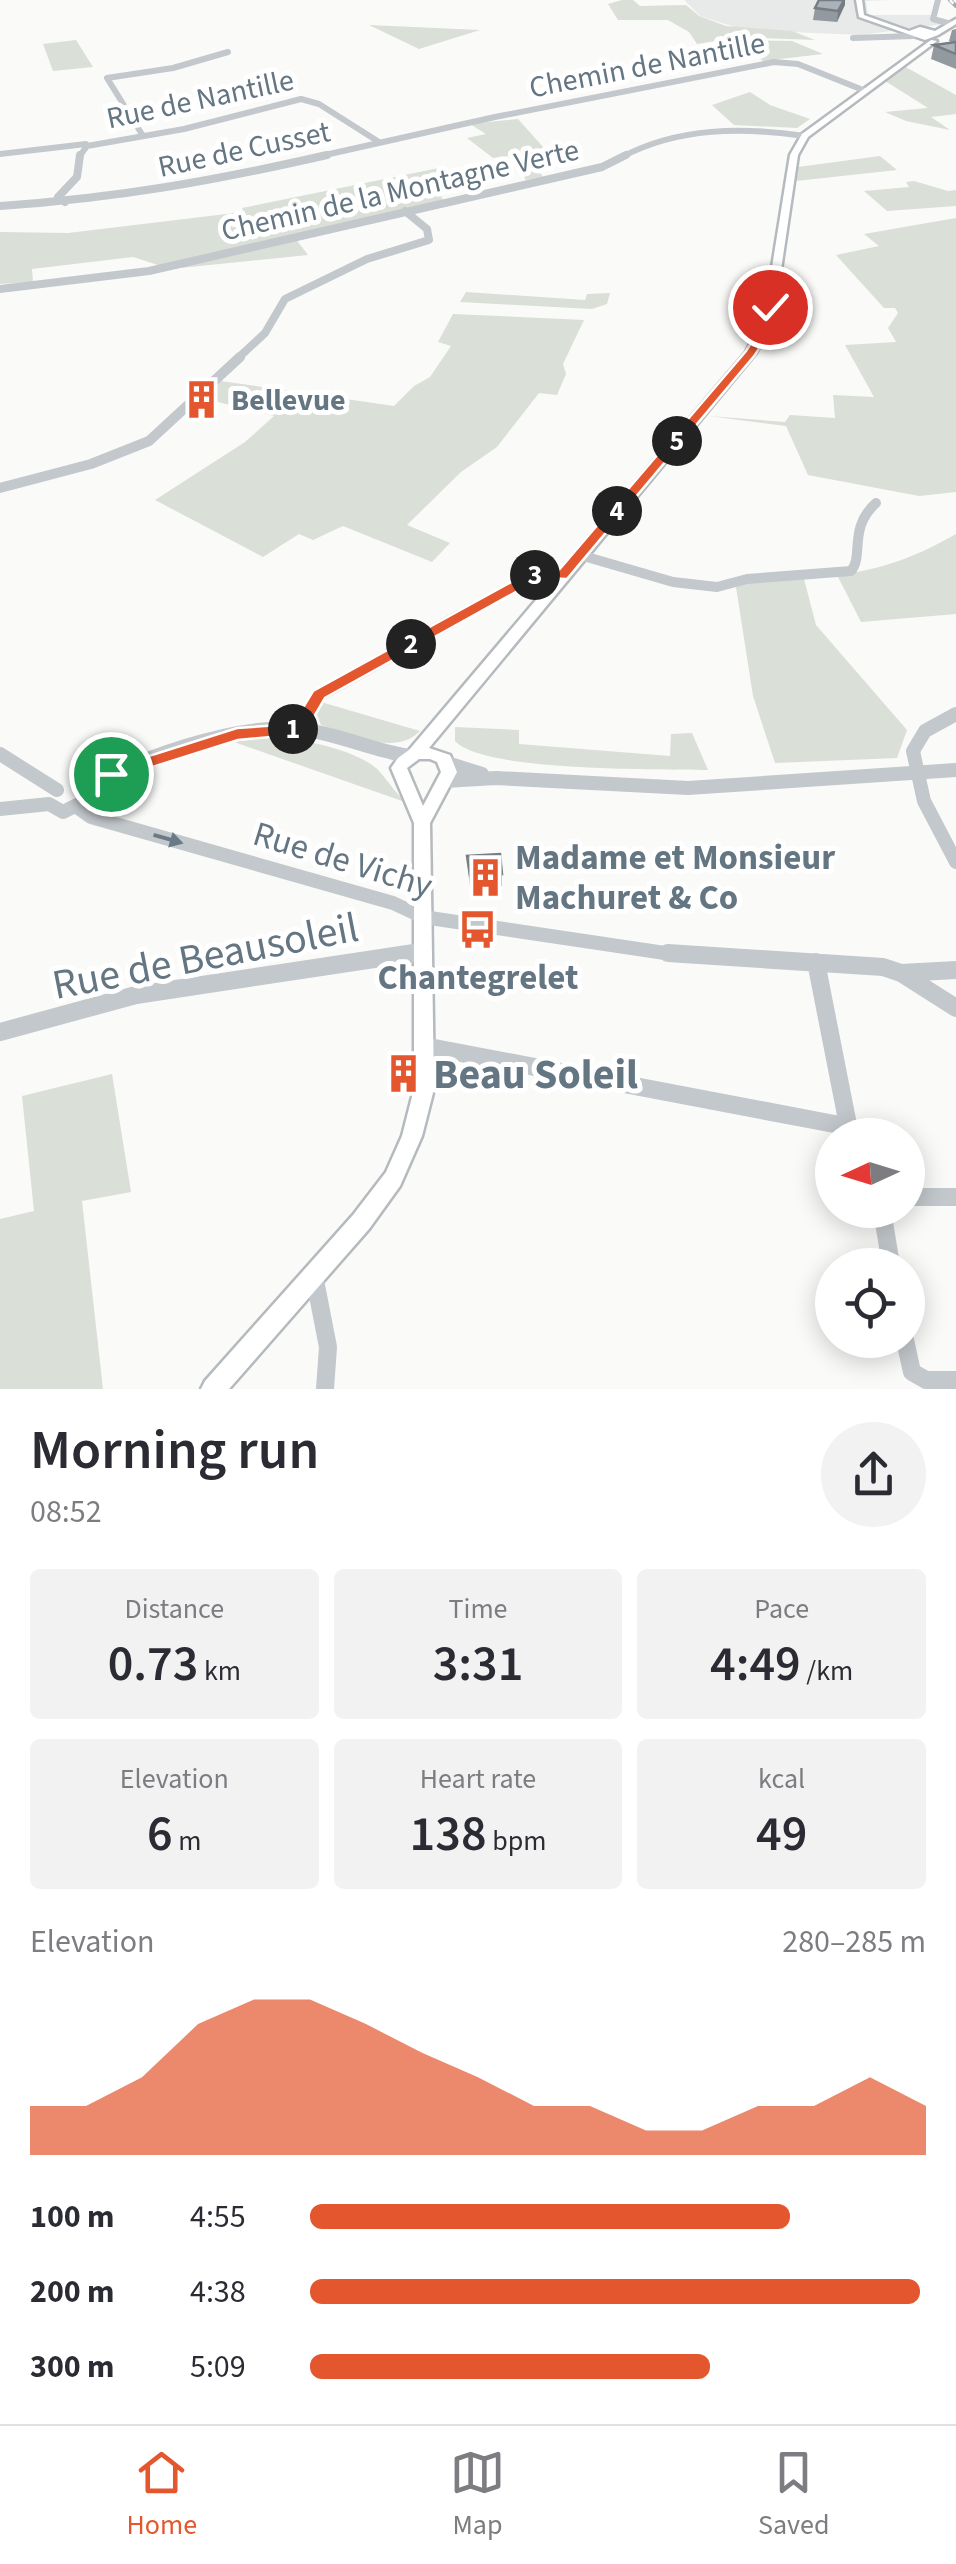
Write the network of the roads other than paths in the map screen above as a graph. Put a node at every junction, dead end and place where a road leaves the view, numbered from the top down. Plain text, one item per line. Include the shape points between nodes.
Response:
1 (859, 0) edge
2 (938, 0) edge
3 (951, 24) edge
4 (852, 38) dead end
5 (926, 38) junction
6 (228, 52) dead end
7 (864, 90) junction
8 (495, 117) joint
9 (143, 136) junction
10 (805, 136) junction
11 (379, 142) junction
12 (94, 144) junction
13 (70, 146) junction
14 (82, 148) junction
15 (0, 154) edge
16 (62, 200) junction
17 (0, 206) edge
18 (405, 211) junction
19 (0, 288) edge
20 (0, 488) edge
21 (876, 502) dead end
22 (580, 555) junction
23 (562, 576) junction
24 (956, 714) edge
25 (446, 715) junction
26 (298, 730) junction
27 (364, 750) junction
28 (0, 754) edge
29 (412, 755) junction
30 (443, 759) junction
31 (956, 770) edge
32 (914, 773) junction
33 (490, 777) junction
34 (403, 779) junction
35 (442, 783) junction
36 (81, 790) junction
37 (53, 797) junction
38 (77, 808) junction
39 (1, 811) edge
40 (422, 823) junction
41 (956, 862) edge
42 (423, 917) junction
43 (424, 952) junction
44 (816, 962) junction
45 (956, 970) edge
46 (901, 973) junction
47 (956, 1008) edge
48 (0, 1032) edge
49 (424, 1046) junction
50 (845, 1118) edge
51 (815, 1124) edge
52 (925, 1196) edge
53 (956, 1197) edge
54 (314, 1275) junction
55 (956, 1380) edge
56 (910, 1381) edge
57 (212, 1389) edge
58 (325, 1389) edge

1 - 5 main road via 862,16
2 - 3 street via 933,17
3 - 5 main road
4 - 5 street
5 - 7 main road
6 - 9 street via 107,78
7 - 8 street, Chemin de Nantille via 780,62
7 - 10 main road
8 - 11 street, Rue de Cusset
9 - 11 street, Rue de Nantille via 306,98
9 - 12 street, Rue de Nantille
10 - 18 street, Chemin de la Montagne Verte via 706,130 650,144 586,172
10 - 22 main road via 794,155 762,334
11 - 16 street, Rue de Cusset via 194,185
12 - 13 street
12 - 14 street, Rue de Nantille
13 - 14 street
13 - 15 street
14 - 16 street, Rue de Nantille via 77,177
16 - 17 street, Rue de Cusset
18 - 19 street, Chemin de la Montagne Verte via 149,271
18 - 20 street via 427,229 429,240 367,260 286,300 266,333 149,441
21 - 22 street via 854,544 857,564 851,570 707,586
22 - 23 main road
23 - 25 main road
23 - 26 street via 538,573 319,694
24 - 32 street via 920,734 911,752
25 - 29 main road
25 - 30 main road
26 - 27 street
26 - 36 street via 237,734
27 - 29 street
27 - 34 street
28 - 37 street
29 - 30 main road
29 - 34 main road via 400,763
30 - 33 street
30 - 35 main road via 449,772
31 - 32 street
32 - 33 street via 687,788
32 - 41 street
33 - 35 street
34 - 35 main road via 427,788
34 - 40 main road
35 - 40 main road
36 - 37 street via 70,786
36 - 38 street
37 - 38 street, Rue de Vichy via 57,811
37 - 39 street
38 -> 42 street, Rue de Vichy
40 - 42 main road
42 - 43 main road
42 - 44 street, Rue de Vichy via 692,957
43 - 48 street, Rue de Beausoleil via 136,995
43 - 49 main road
44 - 46 street, Rue de Vichy
44 - 50 street
45 - 46 street
46 - 47 street
49 - 51 street
49 - 54 main road via 424,1090 393,1178
52 - 53 street
54 - 57 main road
54 - 58 street via 328,1347
55 - 56 street

